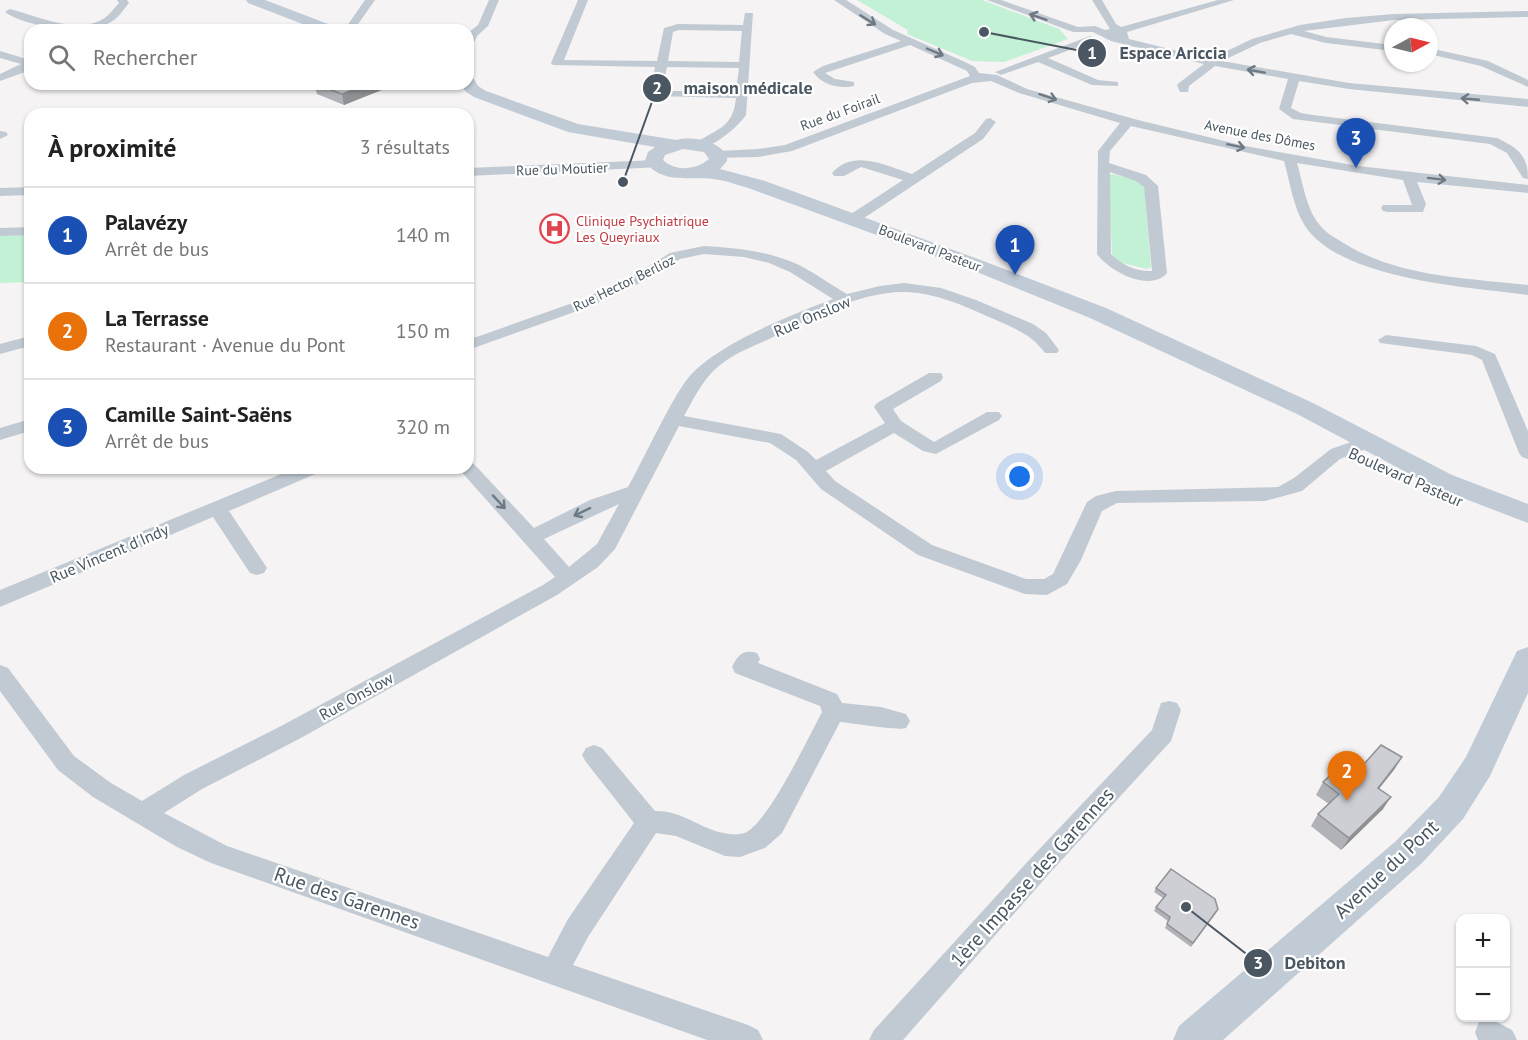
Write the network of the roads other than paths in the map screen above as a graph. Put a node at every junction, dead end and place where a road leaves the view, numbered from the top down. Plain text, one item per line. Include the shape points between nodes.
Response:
1 (122, 0) edge
2 (253, 0) edge
3 (370, 0) edge
4 (494, 0) edge
5 (583, 0) edge
6 (839, 0) edge
7 (992, 0) edge
8 (1097, 0) edge
9 (1229, 0) edge
10 (3, 12) edge
11 (1528, 14) edge
12 (750, 15) dead end
13 (1509, 15) junction
14 (48, 24) edge
15 (93, 24) edge
16 (315, 24) edge
17 (354, 24) edge
18 (1528, 26) edge
19 (748, 28) junction
20 (1119, 30) junction
21 (1292, 32) junction
22 (474, 33) edge
23 (1098, 34) junction
24 (1076, 37) junction
25 (910, 42) junction
26 (1127, 43) junction
27 (1384, 47) edge
28 (1478, 49) dead end
29 (1438, 53) edge
30 (0, 54) edge
31 (1462, 57) junction
32 (1037, 58) junction
33 (24, 62) edge
34 (1210, 62) junction
35 (663, 64) junction
36 (745, 65) junction
37 (24, 67) edge
38 (983, 74) junction
39 (0, 78) edge
40 (1294, 78) junction
41 (850, 84) dead end
42 (1114, 84) dead end
43 (1528, 84) edge
44 (474, 90) edge
45 (1184, 90) dead end
46 (742, 95) junction
47 (1528, 103) edge
48 (1128, 121) junction
49 (990, 122) dead end
50 (701, 145) junction
51 (662, 154) junction
52 (1289, 157) junction
53 (717, 160) junction
54 (1103, 165) junction
55 (474, 171) edge
56 (697, 172) junction
57 (839, 173) dead end
58 (1528, 175) edge
59 (1408, 176) junction
60 (914, 179) junction
61 (758, 185) junction
62 (1528, 189) edge
63 (24, 191) edge
64 (0, 192) edge
65 (1388, 208) dead end
66 (853, 219) junction
67 (24, 231) edge
68 (0, 232) edge
69 (1528, 290) edge
70 (845, 300) junction
71 (1386, 340) dead end
72 (24, 343) edge
73 (474, 343) edge
74 (0, 349) edge
75 (1052, 350) dead end
76 (935, 377) dead end
77 (1263, 390) junction
78 (993, 416) dead end
79 (673, 420) junction
80 (895, 425) junction
81 (24, 427) edge
82 (0, 434) edge
83 (1368, 442) junction
84 (1344, 450) junction
85 (1528, 453) edge
86 (813, 470) junction
87 (299, 474) edge
88 (473, 474) edge
89 (634, 492) junction
90 (218, 509) junction
91 (1528, 514) edge
92 (1528, 527) edge
93 (532, 537) junction
94 (257, 568) dead end
95 (568, 578) junction
96 (0, 599) edge
97 (749, 659) dead end
98 (1528, 659) edge
99 (0, 674) edge
100 (1169, 710) dead end
101 (834, 711) junction
102 (898, 721) dead end
103 (594, 754) dead end
104 (144, 813) junction
105 (649, 822) junction
106 (555, 972) junction
107 (748, 1040) edge
108 (884, 1040) edge
109 (1193, 1040) edge

1 - 15 street via 124,3 107,20
2 - 16 main road
3 - 17 street
4 - 22 street via 483,26
5 - 35 street via 556,63
6 -> 25 street, Avenue des Dômes
24 -> 7 street
8 - 20 street via 1112,26
9 - 20 street, Rue du Foirail
10 - 14 street
11 - 13 street
12 - 19 street
13 - 18 street
13 - 21 street via 1376,18
19 - 35 street via 672,28 668,30
19 - 36 street
20 - 23 street, Rue du Foirail
20 - 26 street
21 - 27 street
21 - 34 street via 1245,45
23 - 24 street, Rue du Foirail
23 - 26 street
24 - 32 street, Rue du Foirail
25 -> 38 street, Avenue des Dômes
25 - 41 street via 819,72 835,83
26 - 34 street
28 - 31 street
29 - 31 street
30 - 33 street
31 - 43 street
32 - 38 street, Rue du Foirail
32 - 42 street via 1096,83
40 -> 34 street
34 - 45 street via 1183,85
35 - 36 street
35 - 46 street via 656,94
36 - 46 street
37 - 39 street
38 -> 48 street, Avenue des Dômes
38 - 53 street, Rue du Foirail via 788,147
47 -> 40 street
40 - 58 street via 1285,109 1297,116 1493,141 1512,150
44 - 51 main road via 574,128 628,137
46 - 50 street via 738,120
48 -> 52 street, Avenue des Dômes
48 - 54 street via 1104,151
49 - 60 street via 979,136
50 - 51 main road
50 - 53 main road, Boulevard Pasteur via 715,150
51 - 55 street, Rue du Moutier
51 - 56 main road, Boulevard Pasteur via 678,172
52 - 59 street, Avenue des Dômes
52 - 69 street via 1310,223 1348,254 1416,275
53 - 56 main road
53 - 61 main road, Boulevard Pasteur
54 - 54 street via 1141,178 1151,186 1160,273 1155,276 1112,265 1104,254
56 - 61 main road, Boulevard Pasteur
57 - 60 street via 862,163
59 -> 62 street, Avenue des Dômes
59 - 65 street via 1418,209
60 - 66 street
61 - 66 main road, Boulevard Pasteur
63 - 64 street
66 - 77 main road, Boulevard Pasteur via 1098,313
67 - 68 street
70 - 73 street, Rue Hector Berlioz via 774,260 705,250 675,256 586,303
70 - 75 street, Rue Onslow via 898,288 926,288 983,308 1043,336
70 - 79 street, Rue Onslow via 717,359 693,383
71 - 85 street via 1476,351 1489,357
72 - 74 street
76 - 80 street via 883,407
77 - 83 main road, Boulevard Pasteur
77 - 84 main road, Boulevard Pasteur
78 - 80 street via 936,448 928,447
79 - 86 street via 776,438 802,456
79 - 89 street, Rue Onslow
80 - 86 street
81 - 82 street
83 - 84 street
83 - 91 main road, Boulevard Pasteur via 1443,481
84 - 86 street via 1285,493 1116,497 1103,501 1094,507 1060,579 1047,587 1025,586 925,550 853,503
84 - 92 main road, Boulevard Pasteur via 1425,488
87 - 90 street, Rue Vincent d'Indy
88 -> 93 street
89 -> 93 street via 597,505
89 - 95 street, Rue Onslow via 605,549
90 - 94 street
90 - 96 street, Rue Vincent d'Indy
93 - 95 street
95 - 104 street, Rue Onslow via 193,782
97 - 101 street via 743,667 829,700
98 - 109 main road, Avenue du Pont via 1478,766 1451,808 1409,852
99 - 104 street, Rue des Garennes via 66,763 102,790
100 - 108 street, 1ère Impasse des Garennes via 1164,734
101 - 102 street
101 - 105 street via 772,825 762,836 735,846 718,844 661,820
103 - 105 street
104 - 106 street, Rue des Garennes via 220,855
105 - 106 street via 578,928
106 - 107 street, Rue des Garennes

